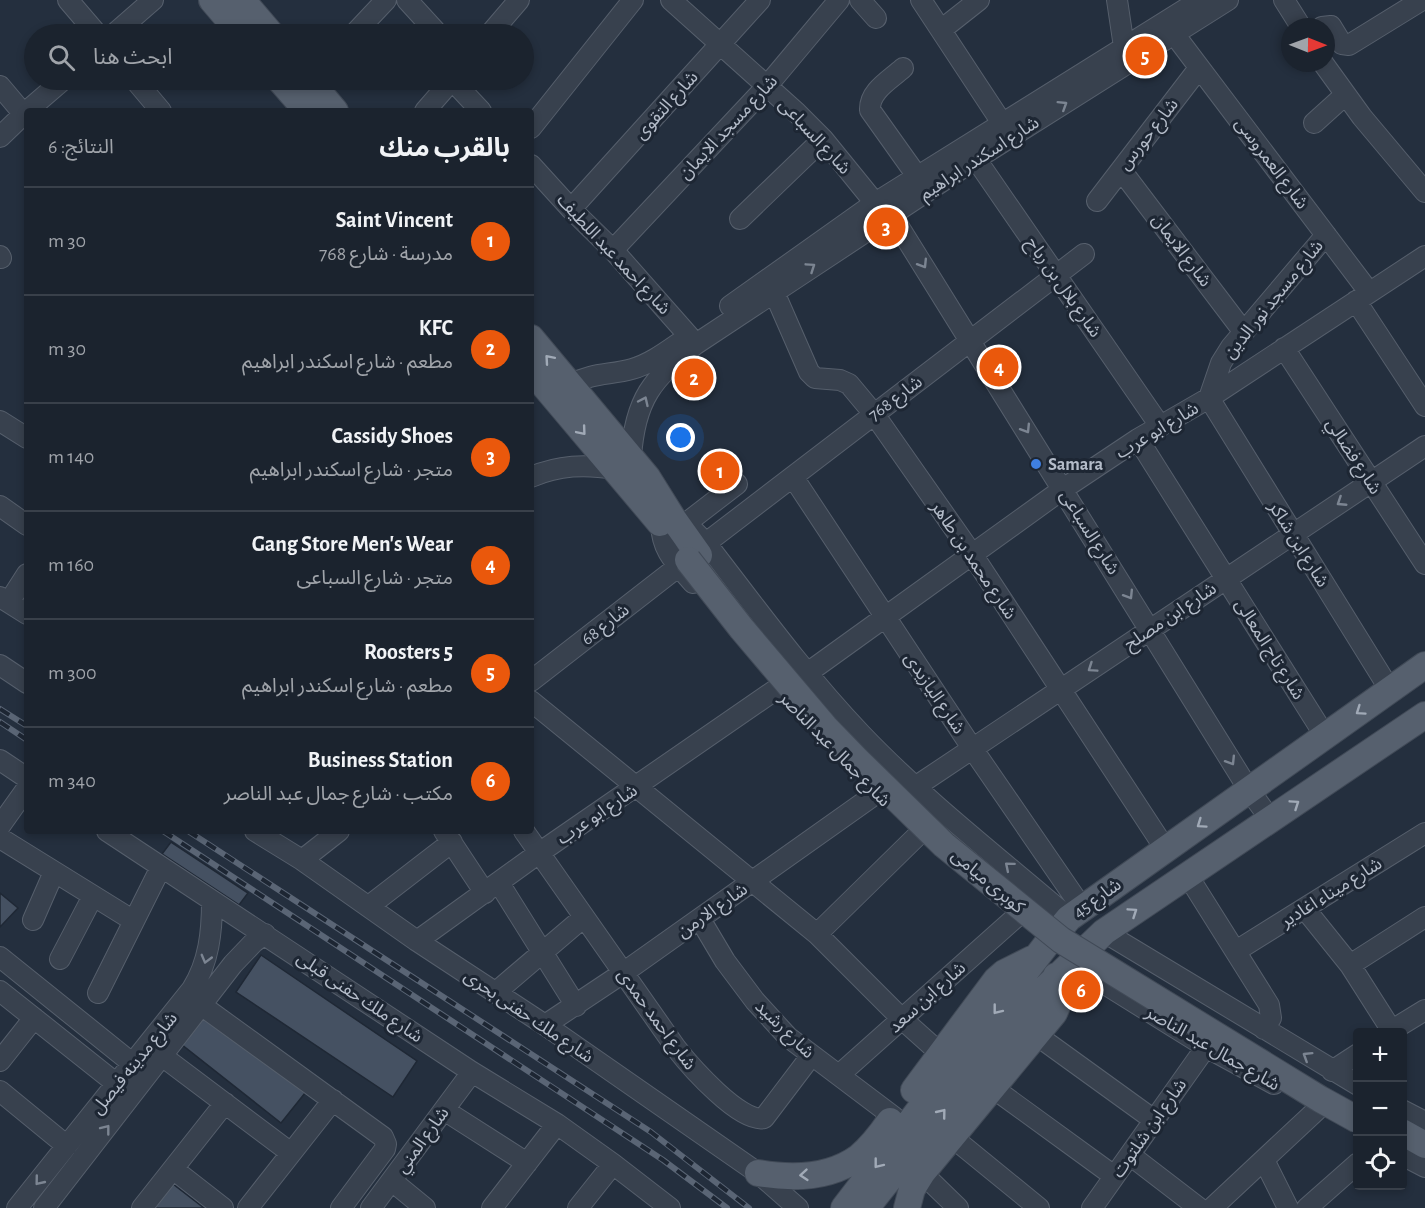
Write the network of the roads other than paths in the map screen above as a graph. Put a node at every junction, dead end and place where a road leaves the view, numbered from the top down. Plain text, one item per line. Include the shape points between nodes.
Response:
1 (68, 0) edge
2 (153, 0) edge
3 (212, 0) edge
4 (242, 0) edge
5 (386, 0) edge
6 (407, 0) edge
7 (519, 0) edge
8 (633, 0) edge
9 (671, 0) edge
10 (760, 0) edge
11 (839, 0) edge
12 (860, 0) edge
13 (921, 0) edge
14 (979, 0) edge
15 (1117, 0) edge
16 (1200, 0) edge
17 (1228, 0) edge
18 (1284, 0) edge
19 (1295, 0) edge
20 (1422, 0) edge
21 (876, 18) dead end
22 (1295, 18) edge
23 (1306, 18) edge
24 (88, 24) edge
25 (125, 24) edge
26 (233, 24) edge
27 (262, 24) edge
28 (363, 24) edge
29 (429, 24) edge
30 (499, 24) edge
31 (941, 30) junction
32 (1335, 33) edge
33 (1174, 34) junction
34 (720, 44) junction
35 (1124, 47) junction
36 (1199, 68) junction
37 (903, 69) dead end
38 (1329, 72) edge
39 (0, 86) edge
40 (767, 86) junction
41 (52, 90) edge
42 (143, 90) edge
43 (443, 90) edge
44 (461, 90) edge
45 (305, 94) edge
46 (1345, 95) junction
47 (33, 108) edge
48 (158, 108) edge
49 (330, 108) edge
50 (428, 108) edge
51 (478, 108) edge
52 (24, 112) edge
53 (24, 116) edge
54 (1002, 123) junction
55 (1314, 123) dead end
56 (534, 124) edge
57 (0, 137) edge
58 (823, 139) junction
59 (972, 153) junction
60 (534, 168) edge
61 (1121, 170) junction
62 (917, 176) junction
63 (1424, 188) edge
64 (1098, 201) dead end
65 (874, 203) junction
66 (572, 209) junction
67 (891, 214) junction
68 (740, 219) dead end
69 (1326, 235) junction
70 (614, 250) junction
71 (1084, 254) dead end
72 (1425, 256) edge
73 (1056, 275) junction
74 (774, 292) junction
75 (1363, 296) junction
76 (1243, 331) junction
77 (692, 340) junction
78 (970, 340) junction
79 (534, 341) edge
80 (1284, 348) junction
81 (534, 373) edge
82 (572, 384) junction
83 (1209, 398) junction
84 (1425, 406) edge
85 (874, 414) junction
86 (0, 421) edge
87 (1160, 426) junction
88 (24, 436) edge
89 (1138, 439) junction
90 (1425, 446) edge
91 (623, 463) junction
92 (534, 476) edge
93 (793, 477) junction
94 (1371, 482) junction
95 (737, 484) dead end
96 (1063, 489) junction
97 (0, 506) edge
98 (673, 522) junction
99 (24, 523) edge
100 (1293, 534) junction
101 (972, 554) junction
102 (693, 556) junction
103 (1425, 564) edge
104 (24, 577) edge
105 (1226, 579) junction
106 (4, 600) edge
107 (24, 612) edge
108 (885, 617) junction
109 (1150, 629) junction
110 (565, 640) dead end
111 (0, 664) edge
112 (1425, 665) edge
113 (534, 672) edge
114 (534, 673) edge
115 (806, 674) junction
116 (24, 681) edge
117 (778, 688) junction
118 (1060, 689) junction
119 (1390, 690) junction
120 (534, 702) edge
121 (1425, 716) edge
122 (1325, 736) junction
123 (972, 748) junction
124 (0, 760) edge
125 (24, 776) edge
126 (637, 787) junction
127 (915, 787) junction
128 (1249, 790) junction
129 (24, 792) edge
130 (877, 793) junction
131 (1271, 820) junction
132 (0, 826) edge
133 (1425, 833) edge
134 (111, 834) edge
135 (260, 834) edge
136 (335, 834) edge
137 (526, 834) edge
138 (918, 835) junction
139 (448, 837) edge
140 (0, 838) edge
141 (1166, 850) junction
142 (539, 854) junction
143 (302, 860) junction
144 (160, 867) junction
145 (54, 872) junction
146 (1188, 876) junction
147 (752, 881) junction
148 (492, 888) junction
149 (93, 896) junction
150 (212, 901) junction
151 (369, 906) junction
152 (1305, 909) junction
153 (1075, 913) junction
154 (584, 916) junction
155 (1425, 916) edge
156 (1015, 918) junction
157 (700, 919) junction
158 (33, 920) dead end
159 (134, 921) junction
160 (1104, 932) junction
161 (266, 934) junction
162 (817, 934) junction
163 (417, 941) junction
164 (1042, 950) junction
165 (1236, 951) junction
166 (542, 952) junction
167 (4, 953) edge
168 (60, 959) dead end
169 (1350, 965) junction
170 (1064, 969) junction
171 (623, 973) junction
172 (0, 991) edge
173 (496, 992) junction
174 (98, 993) dead end
175 (201, 1005) junction
176 (576, 1005) junction
177 (1425, 1010) edge
178 (34, 1018) junction
179 (902, 1019) junction
180 (545, 1025) junction
181 (1389, 1028) edge
182 (1397, 1028) edge
183 (1264, 1029) junction
184 (1035, 1034) junction
185 (1206, 1047) junction
186 (940, 1053) junction
187 (162, 1056) junction
188 (811, 1056) junction
189 (1353, 1057) edge
190 (0, 1060) edge
191 (140, 1070) junction
192 (1332, 1071) junction
193 (472, 1072) junction
194 (839, 1075) junction
195 (1353, 1082) edge
196 (993, 1088) junction
197 (124, 1090) junction
198 (0, 1091) edge
199 (333, 1100) junction
200 (1353, 1102) edge
201 (225, 1103) junction
202 (1319, 1108) junction
203 (444, 1110) junction
204 (1407, 1113) edge
205 (894, 1117) junction
206 (1353, 1117) edge
207 (1154, 1120) junction
208 (1425, 1122) edge
209 (557, 1124) junction
210 (1353, 1127) edge
211 (1407, 1134) edge
212 (952, 1137) junction
213 (1425, 1145) edge
214 (67, 1146) junction
215 (1407, 1148) edge
216 (291, 1153) junction
217 (1130, 1155) junction
218 (1425, 1157) edge
219 (1407, 1158) edge
220 (1264, 1160) junction
221 (527, 1163) junction
222 (613, 1164) junction
223 (1353, 1167) edge
224 (1425, 1167) edge
225 (173, 1169) junction
226 (758, 1173) junction
227 (922, 1173) junction
228 (1114, 1176) junction
229 (392, 1181) junction
230 (18, 1208) edge
231 (44, 1208) edge
232 (142, 1208) edge
233 (223, 1208) edge
234 (248, 1208) edge
235 (340, 1208) edge
236 (371, 1208) edge
237 (424, 1208) edge
238 (492, 1208) edge
239 (578, 1208) edge
240 (670, 1208) edge
241 (798, 1208) edge
242 (844, 1208) edge
243 (866, 1208) edge
244 (906, 1208) edge
245 (958, 1208) edge
246 (1039, 1208) edge
247 (1092, 1208) edge
248 (1199, 1208) edge
249 (1212, 1208) edge
250 (1288, 1208) edge
251 (1307, 1208) edge

1 - 24 street
2 - 25 street
3 - 26 main road
4 - 27 main road
5 - 28 street
6 - 29 street
7 - 30 street
8 - 56 street
9 - 34 street, شارع السباعى
10 - 34 street, شارع التقوى
11 - 40 street, شارع مسجد الايمان
12 - 21 street
13 - 31 street
14 - 31 street
15 - 35 street
16 - 35 street, شارع اسكندر ابراهيم
17 - 33 street, شارع اسكندر ابراهيم
18 - 22 street
19 - 23 street
20 - 32 street via 1348,45 1342,44
31 - 54 street
33 - 36 street, شارع العمروسى
59 -> 33 street, شارع اسكندر ابراهيم
34 - 40 street, شارع السباعى
34 - 66 street, شارع التقوى
35 - 54 street, شارع اسكندر ابراهيم
36 - 61 street, شارع حورس
36 - 69 street, شارع العمروسى
37 - 62 street via 876,93 870,110
38 - 46 street
39 - 52 street
40 - 58 street, شارع السباعى
40 - 70 street, شارع مسجد الايمان
41 - 47 street
42 - 48 street
43 - 50 street
44 - 51 street
45 - 49 main road
46 - 55 street
46 - 63 street
53 - 57 street
54 - 59 street, شارع اسكندر ابراهيم
58 - 65 street, شارع السباعى
58 - 68 street
59 - 62 street, شارع اسكندر ابراهيم
59 - 67 street, شارع اسكندر ابراهيم
59 - 73 street, شارع بلال بن رباح
60 - 66 street, شارع احمد عبد اللطيف
61 - 64 street, شارع حورس
61 - 76 street, شارع الايمان
62 - 65 street, شارع اسكندر ابراهيم
65 - 77 street, شارع اسكندر ابراهيم
66 - 70 street, شارع احمد عبد اللطيف
74 -> 67 street, شارع اسكندر ابراهيم
67 -> 78 street, شارع السباعى
69 - 75 street, شارع العمروسى
69 - 76 street, شارع مسجد نور الدين
70 - 77 street, شارع احمد عبد اللطيف
71 - 73 street, شارع 768
72 - 75 street, شارع ابو عرب
73 - 78 street, شارع 768
73 - 87 street, شارع بلال بن رباح
74 - 77 street, شارع اسكندر ابراهيم
74 - 85 street, شارع محمد بن طاهر via 809,372 814,378 849,384
75 - 80 street, شارع ابو عرب
75 - 84 street, شارع العمروسى
76 - 83 street, شارع مسجد نور الدين via 1221,363
77 - 82 street, شارع اسكندر ابراهيم via 644,365 588,376
91 -> 77 street, شارع اسكندر ابراهيم via 648,392
78 - 85 street, شارع 768
78 -> 96 street, شارع السباعى
82 -> 79 main road, شارع جمال عبد الناصر
80 - 83 street, شارع ابو عرب
80 - 94 street, شارع فضالي
81 -> 91 main road, شارع جمال عبد الناصر
82 - 91 main road, شارع جمال عبد الناصر
83 - 87 street, شارع ابو عرب
83 - 100 street, شارع ابن شاكر
85 - 93 street, شارع 768
85 - 101 street, شارع محمد بن طاهر
86 - 88 street
87 - 89 street, شارع ابو عرب
89 - 96 street, شارع ابو عرب
89 - 105 street, شارع تاج المعالى
90 - 94 street, شارع ابن مصلح
91 - 92 street via 569,465
91 - 98 main road, شارع جمال عبد الناصر via 647,477
93 - 102 street, شارع 768
93 - 108 street, شارع اليازيدى
94 -> 100 street, شارع ابن مصلح
94 - 103 street, شارع فضالي
95 - 98 street
96 - 101 street, شارع ابو عرب
96 -> 109 street, شارع السباعى
97 - 99 street
98 - 102 main road, شارع جمال عبد الناصر
100 - 105 street, شارع ابن مصلح
100 - 119 street, شارع ابن شاكر
101 - 108 street, شارع ابو عرب
101 - 118 street, شارع محمد بن طاهر
102 - 114 street, شارع 68
102 - 115 street, شارع جمال عبد الناصر
102 - 117 street, شارع جمال عبد الناصر
102 - 200 main road, كوبرى ميامى via 832,721 950,837 1069,931
102 - 206 main road, كوبرى ميامى, bridge via 741,629 825,727 944,845 1061,940
104 - 106 street
105 - 109 street, شارع ابن مصلح
105 - 122 street, شارع تاج المعالى
106 - 107 street
108 - 115 street, شارع ابو عرب
108 - 123 street, شارع اليازيدى
109 -> 118 street, شارع ابن مصلح
109 -> 128 street, شارع السباعى
110 - 113 street
111 - 116 street
112 - 119 main road, شارع 45
115 - 127 street, شارع جمال عبد الناصر
117 - 126 street, شارع ابو عرب
117 - 130 street, شارع جمال عبد الناصر
118 - 123 street, شارع ابن مصلح
118 - 141 street, شارع محمد بن طاهر
119 -> 122 main road, شارع 45
120 - 126 street
131 -> 121 main road, شارع 45
122 - 128 main road, شارع 45
123 - 127 street, شارع ابن مصلح
123 - 153 street, شارع اليازيدى
124 - 125 street
126 - 142 street, شارع ابو عرب
126 - 147 street
153 -> 127 street, شارع جمال عبد الناصر
128 - 131 street, شارع السباعى
128 -> 141 main road, شارع 45
129 - 132 street
130 - 138 street, شارع جمال عبد الناصر
130 - 147 street, شارع الارمن
131 - 146 main road, شارع 45
133 - 152 street, شارع ميناء اغادير
134 - 144 street, شارع ملك حفنى قبلى
135 - 143 street, شارع ملك حفنى بحرى
136 - 143 street
137 - 142 street, شارع احمد حمدى
138 - 156 street, شارع جمال عبد الناصر
138 - 162 street
139 - 148 street
139 - 151 street
140 - 145 street
141 - 153 main road, شارع 45
142 - 148 street, شارع ابو عرب
142 - 154 street, شارع احمد حمدى
143 - 151 street, شارع ملك حفنى بحرى
144 - 150 street, شارع ملك حفنى قبلى
144 - 159 street
145 - 149 street
145 - 158 street
160 -> 146 main road, شارع 45
146 - 165 street
147 - 157 street, شارع الارمن
147 - 162 street
148 - 163 street, شارع ابو عرب
148 - 166 street
149 - 159 street
149 - 168 street
150 - 161 street, شارع ملك حفنى قبلى
150 -> 191 street, شارع مدينه فيصل via 213,924 200,976
151 - 163 street, شارع ملك حفنى بحرى
152 - 165 street, شارع ميناء اغادير
152 - 169 street
153 - 164 main road, شارع 45
154 - 166 street
154 - 171 street, شارع احمد حمدى
155 - 169 street
156 - 164 street, شارع جمال عبد الناصر
156 - 179 street, شارع ابن سعد
157 - 171 street, شارع الارمن
157 - 188 street, شارع رشيد via 755,1000
159 - 174 street
160 - 170 main road, شارع 45
160 - 183 street
161 - 175 street, شارع مدينه فيصل via 243,952
161 - 193 street, شارع ملك حفنى قبلى
162 - 179 street
163 - 173 street, شارع ملك حفنى بحرى
164 - 186 main road via 996,980
164 -> 242 main road, شارع 45
165 - 183 street via 1269,1005 1270,1018
166 - 173 street
166 - 176 street
167 - 191 street
169 - 181 street
170 - 184 main road via 1060,1000
170 - 185 street, شارع جمال عبد الناصر
243 -> 170 main road, شارع 45 via 1028,1005
171 - 176 street, شارع الارمن
171 - 188 street, شارع احمد حمدى via 696,1074 752,1118 759,1120 768,1115
172 - 178 street
173 - 180 street, شارع ملك حفنى بحرى
175 - 187 street, شارع مدينه فيصل
175 - 199 street
176 - 180 street, شارع الارمن
177 - 182 street
178 - 190 street
178 - 197 street
179 - 186 street
179 - 194 street, شارع ابن سعد
180 - 226 street, شارع ملك حفنى بحرى
192 -> 183 street
184 - 196 main road
184 - 207 street
185 - 202 street, شارع جمال عبد الناصر
185 - 207 street, شارع ابن شلتوت
186 - 205 main road
187 - 191 street, شارع مدينه فيصل
187 - 201 street
188 - 194 street, شارع رشيد
189 - 192 street
191 - 197 street, شارع مدينه فيصل
192 - 195 street
193 - 203 street, شارع المني
193 - 209 street, شارع ملك حفنى قبلى
194 - 205 street, شارع رشيد
196 - 212 main road
196 - 228 street
197 - 214 street, شارع مدينه فيصل
231 -> 197 street, شارع مدينه فيصل
198 - 214 street
199 - 216 street
199 - 235 street via 383,1137 386,1144
201 - 216 street
201 - 225 street
202 - 210 street, شارع جمال عبد الناصر
202 - 220 street
203 - 221 street
203 - 229 street, شارع المني
204 - 208 street
205 -> 226 main road via 875,1141 841,1167 799,1176
207 - 217 street, شارع ابن شلتوت
209 - 221 street
209 - 222 street, شارع ملك حفنى قبلى
211 - 213 main road
212 - 227 main road
212 - 246 street
214 -> 230 street, شارع مدينه فيصل
215 - 218 main road
216 - 234 street
217 - 228 street, شارع ابن شلتوت
217 - 248 street
219 - 224 street
220 - 249 street
220 - 250 street
221 - 238 street
222 - 239 street
222 - 240 street, شارع ملك حفنى قبلى
223 - 251 street
225 - 232 street
225 - 233 street
226 - 241 street, شارع ملك حفنى بحرى
227 - 244 main road
227 - 245 street
228 - 247 street, شارع ابن شلتوت
229 - 236 street, شارع المني
229 - 237 street

